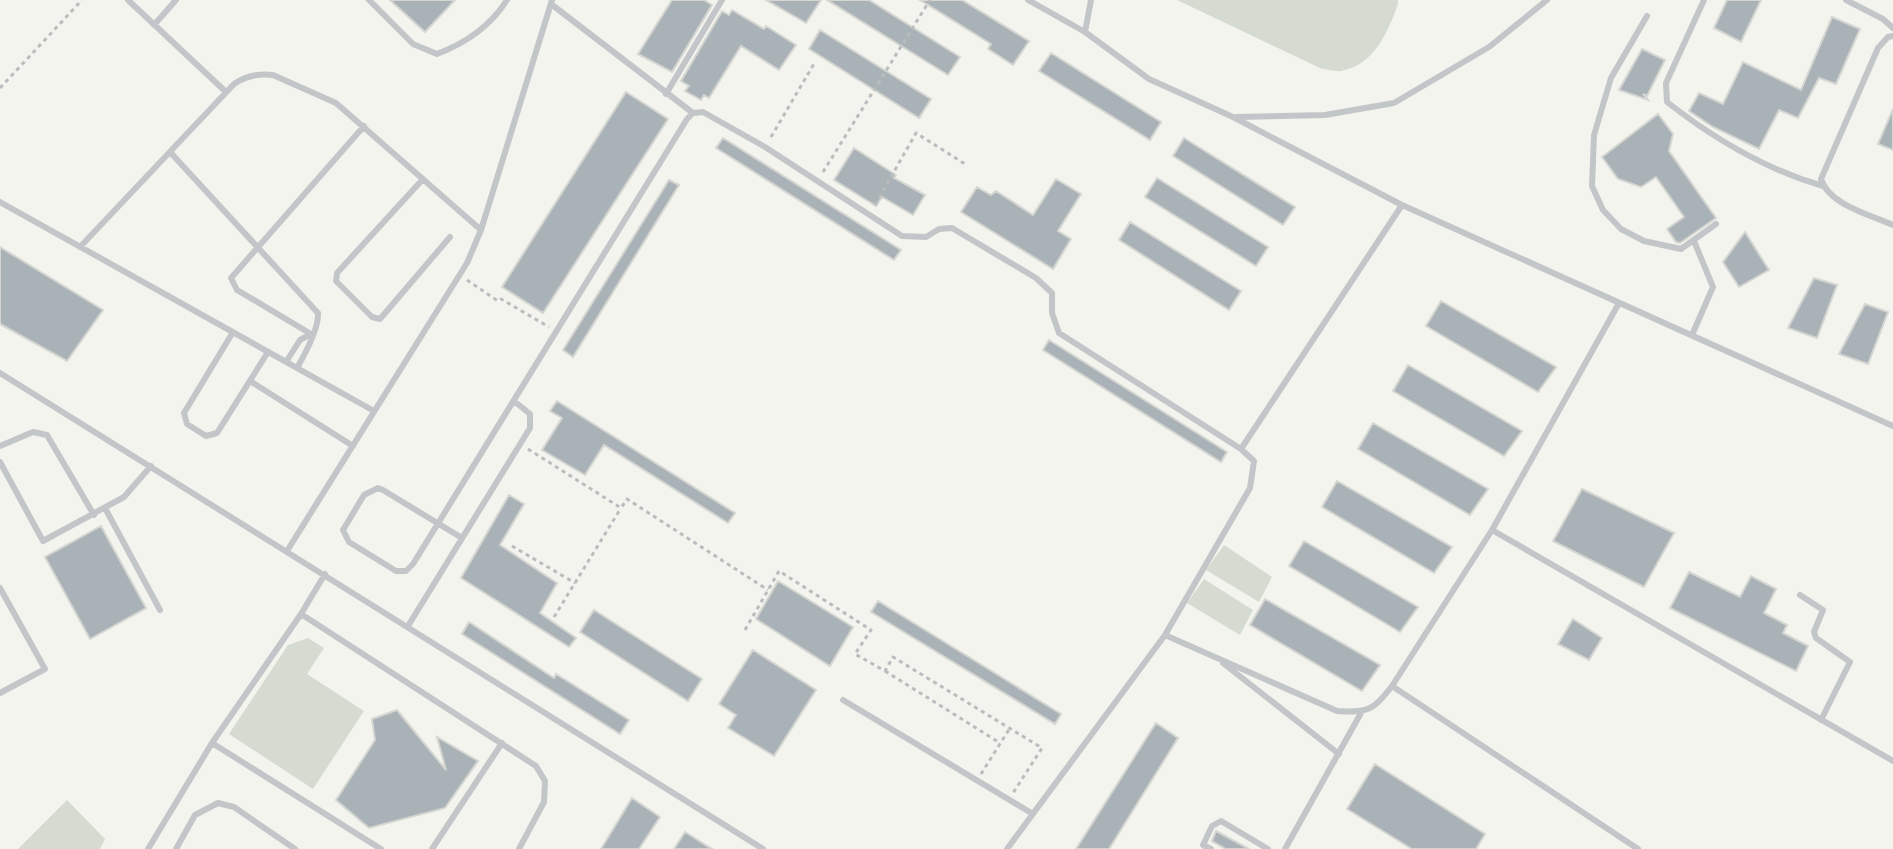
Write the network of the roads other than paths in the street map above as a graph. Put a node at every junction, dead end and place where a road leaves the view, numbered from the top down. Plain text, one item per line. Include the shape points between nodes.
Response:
1 (128, 0) edge
2 (176, 0) edge
3 (369, 0) edge
4 (507, 0) edge
5 (722, 0) edge
6 (1028, 0) edge
7 (1091, 0) edge
8 (1547, 0) edge
9 (1704, 0) edge
10 (1846, 0) edge
11 (552, 2) edge
12 (1647, 16) dead end
13 (154, 25) junction
14 (1893, 28) edge
15 (1085, 32) junction
16 (1893, 36) edge
17 (226, 92) junction
18 (666, 94) junction
19 (693, 113) junction
20 (1233, 117) junction
21 (364, 126) junction
22 (170, 152) junction
23 (423, 179) junction
24 (1823, 186) junction
25 (0, 202) edge
26 (1402, 205) junction
27 (1716, 224) dead end
28 (1893, 225) edge
29 (481, 230) junction
30 (450, 237) dead end
31 (1694, 241) junction
32 (258, 245) junction
33 (80, 247) junction
34 (1619, 303) junction
35 (233, 332) junction
36 (311, 334) junction
37 (1692, 335) junction
38 (268, 352) junction
39 (286, 362) junction
40 (297, 368) junction
41 (0, 373) edge
42 (11, 380) junction
43 (250, 381) junction
44 (0, 383) edge
45 (514, 401) junction
46 (374, 411) junction
47 (1893, 426) edge
48 (0, 446) edge
49 (353, 446) junction
50 (1241, 449) junction
51 (0, 462) edge
52 (151, 466) junction
53 (105, 508) junction
54 (94, 515) junction
55 (438, 524) junction
56 (1492, 530) junction
57 (462, 538) junction
58 (287, 551) junction
59 (325, 574) junction
60 (0, 588) edge
61 (1800, 595) dead end
62 (160, 610) dead end
63 (301, 614) junction
64 (408, 626) junction
65 (1165, 635) junction
66 (1214, 656) junction
67 (1392, 686) junction
68 (0, 693) edge
69 (843, 700) dead end
70 (1361, 713) junction
71 (1821, 720) junction
72 (212, 743) junction
73 (502, 743) junction
74 (1339, 754) junction
75 (1893, 761) edge
76 (1033, 814) junction
77 (148, 849) edge
78 (176, 849) edge
79 (295, 849) edge
80 (381, 849) edge
81 (432, 849) edge
82 (519, 849) edge
83 (763, 849) edge
84 (1007, 849) edge
85 (1211, 849) edge
86 (1268, 849) edge
87 (1285, 849) edge
88 (1638, 849) edge

1 - 13 lane
2 - 13 lane
3 - 4 lane via 413,44 437,54 461,45 495,18
5 - 18 lane
6 - 15 lane
7 - 15 lane
8 - 20 lane via 1489,47 1394,103 1325,115
9 - 24 lane via 1666,83 1667,102 1770,166
10 - 14 lane
11 - 18 lane
11 - 29 lane
12 - 31 lane via 1611,78 1594,135 1592,186 1603,210 1621,229 1644,241 1681,249
13 - 17 lane
15 - 20 lane via 1149,79
16 - 24 lane via 1878,48 1821,179
17 - 21 lane via 249,76 273,75 327,98
17 - 22 lane
18 - 19 lane
19 - 45 lane
19 - 50 lane via 703,112 765,147 902,236 926,237 952,228 1036,278 1052,293 1059,333
20 - 26 lane
21 - 23 lane
21 - 32 lane
22 - 32 lane
22 - 33 lane
23 - 29 lane
23 - 30 lane via 337,273 336,281 380,319
24 - 28 lane via 1833,197
25 - 33 lane
26 - 34 lane
26 - 50 lane
27 - 31 lane
29 - 46 lane via 460,275
31 - 37 lane via 1713,287
32 - 36 lane via 318,313
32 - 36 lane via 232,274 233,287
33 - 35 lane
34 - 37 lane
34 - 56 lane
35 - 38 lane
35 - 43 lane via 184,413 185,422 206,436 214,435
36 - 39 lane via 300,340
36 - 40 lane
37 - 47 lane
38 - 39 lane
38 - 43 lane
39 - 40 lane
40 - 46 lane
41 - 42 lane
42 - 44 lane
42 - 52 lane
43 - 49 lane
45 - 55 lane
45 - 57 lane via 525,408 530,428
46 - 49 lane
48 - 54 lane via 33,432 47,435
49 - 58 lane
50 - 65 lane via 1254,461 1250,488
51 - 54 lane via 43,541
52 - 53 lane via 124,497
52 - 58 lane
53 - 54 lane
53 - 62 lane
55 - 55 lane via 410,568 401,572 343,535 364,495 373,489
55 - 57 lane
56 - 67 lane
56 - 71 lane
57 - 64 lane
58 - 59 lane
59 - 63 lane
59 - 64 lane
60 - 68 lane via 45,669
61 - 71 lane via 1823,610 1816,638 1850,662
63 - 72 lane
63 - 73 lane
64 - 83 lane
65 - 66 lane
65 - 76 lane
66 - 70 lane via 1337,711
66 - 74 lane
67 - 70 lane via 1375,707
67 - 88 lane
69 - 76 lane
70 - 74 lane
71 - 75 lane
72 - 77 lane
72 - 80 lane
73 - 81 lane
73 - 82 lane via 536,766 545,781 544,802
74 - 87 lane
76 - 84 lane
78 - 79 lane via 195,815 218,803 234,807
85 - 86 lane via 1203,845 1212,826 1221,821

